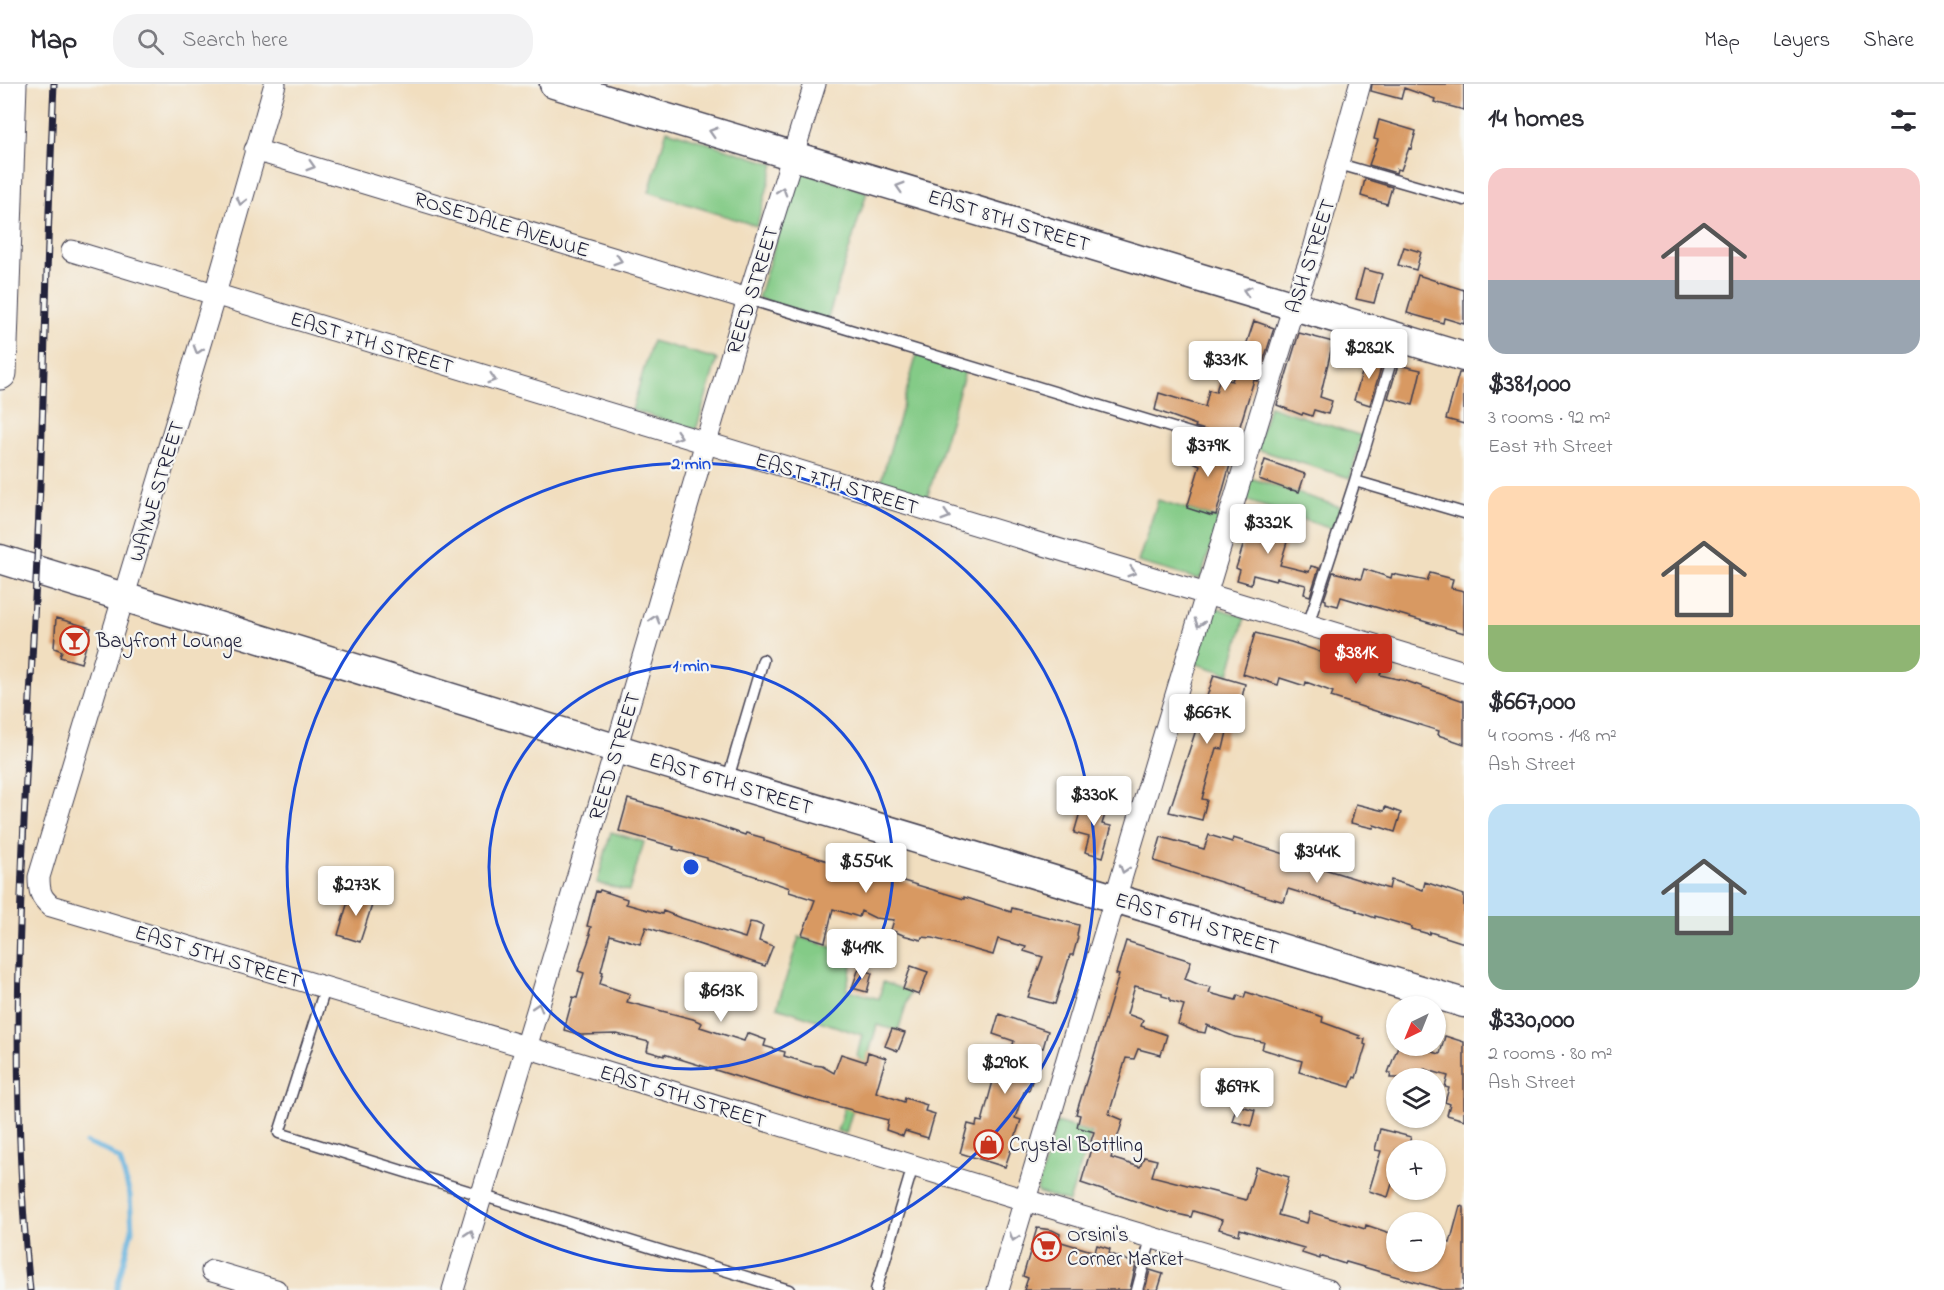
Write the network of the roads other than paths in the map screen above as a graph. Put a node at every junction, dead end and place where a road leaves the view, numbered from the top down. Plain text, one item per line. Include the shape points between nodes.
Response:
1 (10, 84) edge
2 (275, 84) edge
3 (554, 84) edge
4 (815, 84) edge
5 (1360, 84) edge
6 (255, 150) junction
7 (793, 156) junction
8 (1339, 164) junction
9 (1464, 200) edge
10 (72, 251) dead end
11 (215, 294) junction
12 (748, 299) junction
13 (1294, 305) junction
14 (1398, 337) junction
15 (1464, 357) edge
16 (0, 373) edge
17 (707, 444) junction
18 (1249, 451) junction
19 (1355, 481) junction
20 (1464, 513) edge
21 (0, 559) edge
22 (1207, 595) junction
23 (124, 596) junction
24 (1308, 625) junction
25 (763, 660) dead end
26 (1464, 672) edge
27 (616, 749) junction
28 (727, 782) junction
29 (41, 897) joint
30 (1115, 898) junction
31 (325, 989) junction
32 (1464, 1003) edge
33 (525, 1047) junction
34 (913, 1166) junction
35 (481, 1195) junction
36 (1025, 1200) junction
37 (1151, 1238) junction
38 (212, 1271) dead end
39 (276, 1290) edge
40 (453, 1290) edge
41 (789, 1290) edge
42 (876, 1290) edge
43 (998, 1290) edge
44 (1137, 1290) edge
45 (1328, 1290) edge

1 - 16 highway
2 - 6 street, WAYNE STREET
7 -> 3 main road, EAST 8TH STREET
4 - 7 street, REED STREET
5 - 8 street, ASH STREET
6 -> 11 street, WAYNE STREET
6 -> 12 street, ROSEDALE AVENUE
12 -> 7 street, REED STREET
13 -> 7 main road, EAST 8TH STREET
8 - 9 lane
8 - 13 street, ASH STREET
10 - 11 street, EAST 7TH STREET
11 -> 17 street, EAST 7TH STREET
11 -> 23 street, WAYNE STREET
12 - 17 street, REED STREET
12 - 18 lane
13 - 14 main road, EAST 8TH STREET
13 - 18 street, ASH STREET
14 - 15 main road, EAST 8TH STREET
14 - 19 lane
17 -> 22 street, EAST 7TH STREET
27 -> 17 street, REED STREET
18 - 22 street, ASH STREET
19 - 20 lane
19 - 24 lane
21 - 23 main road, EAST 6TH STREET
22 - 24 street, EAST 7TH STREET
22 -> 30 street, ASH STREET
23 - 27 main road, EAST 6TH STREET
23 - 29 street, WAYNE STREET via 39,877
24 - 26 street, EAST 7TH STREET
25 - 28 lane
27 - 28 main road, EAST 6TH STREET
33 -> 27 street, REED STREET
28 - 30 main road, EAST 6TH STREET
29 - 31 street, EAST 5TH STREET via 51,906
30 - 32 main road, EAST 6TH STREET
30 - 36 street, ASH STREET
31 - 33 street, EAST 5TH STREET
31 - 35 lane via 279,1133
33 - 34 street, EAST 5TH STREET
33 - 35 street, REED STREET
34 - 36 street, EAST 5TH STREET
34 - 42 lane
40 -> 35 street, REED STREET
35 - 41 lane
36 - 37 street, EAST 5TH STREET
36 -> 43 street, ASH STREET
37 - 44 lane
37 - 45 street, EAST 5TH STREET
38 - 39 street

